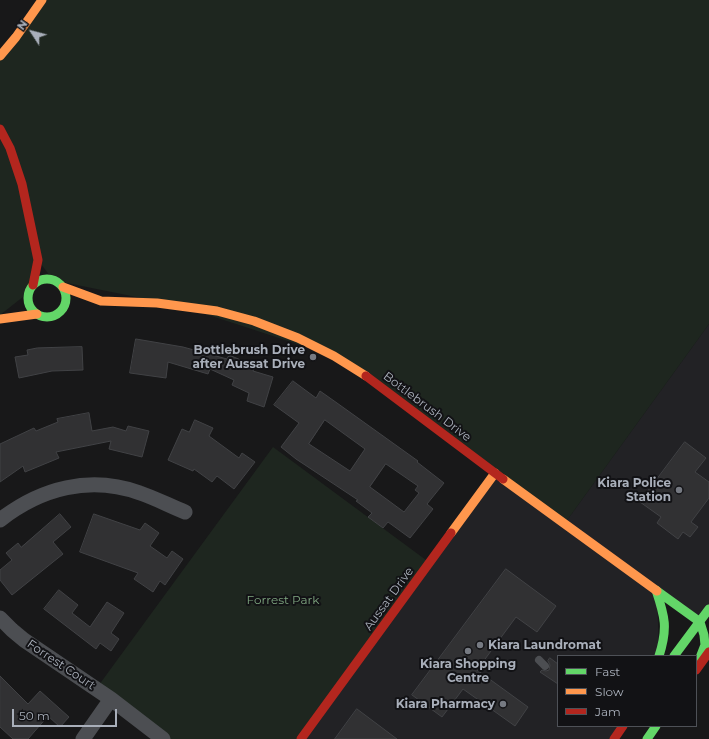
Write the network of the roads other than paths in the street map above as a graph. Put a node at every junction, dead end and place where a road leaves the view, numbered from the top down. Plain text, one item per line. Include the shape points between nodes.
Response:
1 (42, 0) edge
2 (16, 37) junction
3 (0, 48) edge
4 (0, 56) edge
5 (0, 129) edge
6 (38, 260) junction
7 (53, 280) junction
8 (63, 287) junction
9 (31, 289) junction
10 (101, 301) junction
11 (87, 305) dead end
12 (73, 309) dead end
13 (60, 313) junction
14 (37, 314) junction
15 (0, 315) edge
16 (0, 319) edge
17 (495, 473) junction
18 (185, 512) dead end
19 (0, 520) edge
20 (656, 590) junction
21 (709, 610) edge
22 (0, 618) edge
23 (705, 621) edge
24 (709, 652) edge
25 (658, 655) edge
26 (675, 655) edge
27 (697, 667) edge
28 (697, 668) edge
29 (111, 699) junction
30 (622, 727) edge
31 (655, 727) edge
32 (83, 739) edge
33 (163, 739) edge
34 (301, 739) edge
35 (614, 739) edge
36 (647, 739) edge

1 - 2 street
2 - 3 street
2 - 4 street
5 - 6 street via 10,148 22,184
6 - 7 street
6 - 9 street
7 - 8 street
7 - 9 street via 40,280
8 - 10 street, Bottlebrush Drive
8 - 13 street via 66,301
9 - 14 street via 28,303
9 - 15 street
10 - 11 street, Bottlebrush Drive
10 - 17 street, Bottlebrush Drive via 157,303 217,311 298,338 334,356 375,382
12 - 13 street
13 - 14 street via 49,317
14 - 16 street
17 - 20 street, Bottlebrush Drive
17 - 34 street, Aussat Drive
18 - 19 street via 124,488 85,485 69,486 30,500
20 - 23 street, Bottlebrush Drive
20 - 25 street via 666,623
21 - 23 street
22 - 29 street, Forrest Court via 24,640
23 - 26 street
23 - 27 street via 706,639
24 - 28 street
29 - 32 street
29 - 33 street, Forrest Court
30 - 35 street
31 - 36 street

